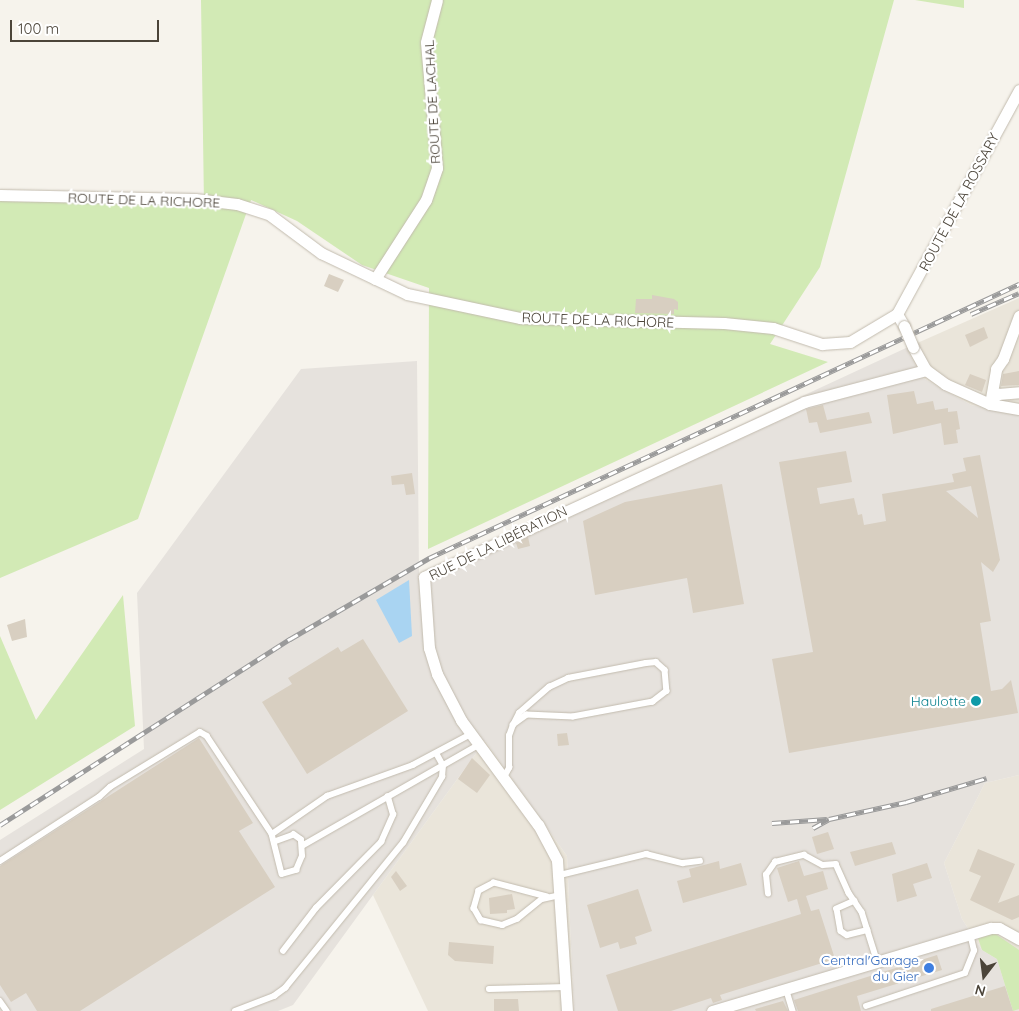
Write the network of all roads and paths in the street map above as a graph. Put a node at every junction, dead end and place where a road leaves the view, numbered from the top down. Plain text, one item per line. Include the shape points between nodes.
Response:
1 (437, 0) edge
2 (1019, 90) edge
3 (0, 195) edge
4 (375, 279) junction
5 (898, 314) junction
6 (1019, 316) edge
7 (1014, 339) edge
8 (926, 370) junction
9 (1019, 392) edge
10 (990, 402) junction
11 (1019, 408) edge
12 (513, 724) junction
13 (471, 734) junction
14 (478, 744) junction
15 (437, 755) junction
16 (443, 766) junction
17 (503, 779) junction
18 (388, 797) junction
19 (272, 834) junction
20 (276, 842) junction
21 (302, 846) junction
22 (700, 860) dead end
23 (0, 861) edge
24 (560, 875) junction
25 (768, 894) dead end
26 (561, 895) junction
27 (547, 897) junction
28 (854, 901) junction
29 (867, 930) junction
30 (970, 934) junction
31 (1019, 939) edge
32 (283, 951) dead end
33 (877, 960) junction
34 (566, 987) junction
35 (786, 988) junction
36 (489, 989) dead end
37 (0, 1001) edge
38 (866, 1006) dead end
39 (7, 1011) edge
40 (235, 1011) edge
41 (567, 1011) edge
42 (712, 1011) edge
43 (793, 1011) edge

1 - 4 street, ROUTE DE LACHAL via 426,42 437,168 426,200
2 - 5 street, ROUTE DE LA ROSSARY
3 - 4 street, ROUTE DE LA RICHORE via 195,199 237,204 270,215 320,253
4 - 5 street, ROUTE DE LA RICHORE via 407,294 520,318 724,323 773,328 822,344 850,342
5 - 8 street, bridge
6 - 7 street
7 - 10 street via 994,373
8 - 10 street via 945,384
8 - 13 street, RUE DE LA LIBÉRATION via 804,402 424,577 432,661 448,698
9 - 10 street via 998,394
10 - 11 street
12 - 12 lane via 527,715 573,717 653,702 668,691 666,670 656,662 646,663 558,681 527,705
12 - 17 lane via 508,741 509,772
13 - 14 street, RUE DE LA LIBÉRATION
13 - 15 lane
14 - 16 lane
14 - 17 street, RUE DE LA LIBÉRATION
15 - 16 lane
15 - 19 lane via 327,796
16 - 18 lane
16 - 40 lane via 442,777 403,843 294,978 274,996
17 - 24 street, RUE DE LA LIBÉRATION via 551,846
18 - 21 lane
18 - 32 lane via 393,815 381,842 305,921
19 - 20 lane
19 - 23 lane via 207,736 200,732 110,787 99,798
20 - 21 lane via 294,835 301,840
20 - 21 lane via 282,874 296,870
22 - 24 lane via 683,863 646,854
24 - 26 street, RUE DE LA LIBÉRATION
25 - 28 lane via 765,878 770,867 804,856 819,864 838,866
26 - 27 lane
26 - 34 street, RUE DE LA LIBÉRATION
27 - 27 lane via 517,919 502,925 481,920 474,908 479,891 494,883 510,884
28 - 29 lane
28 - 29 lane via 837,910 841,931 847,935
29 - 33 lane
30 - 31 street via 997,928
30 - 33 street
30 - 38 lane via 974,951 965,973
33 - 35 street
34 - 36 lane
34 - 41 street, RUE DE LA LIBÉRATION
35 - 42 street
35 - 43 lane
37 - 39 lane

